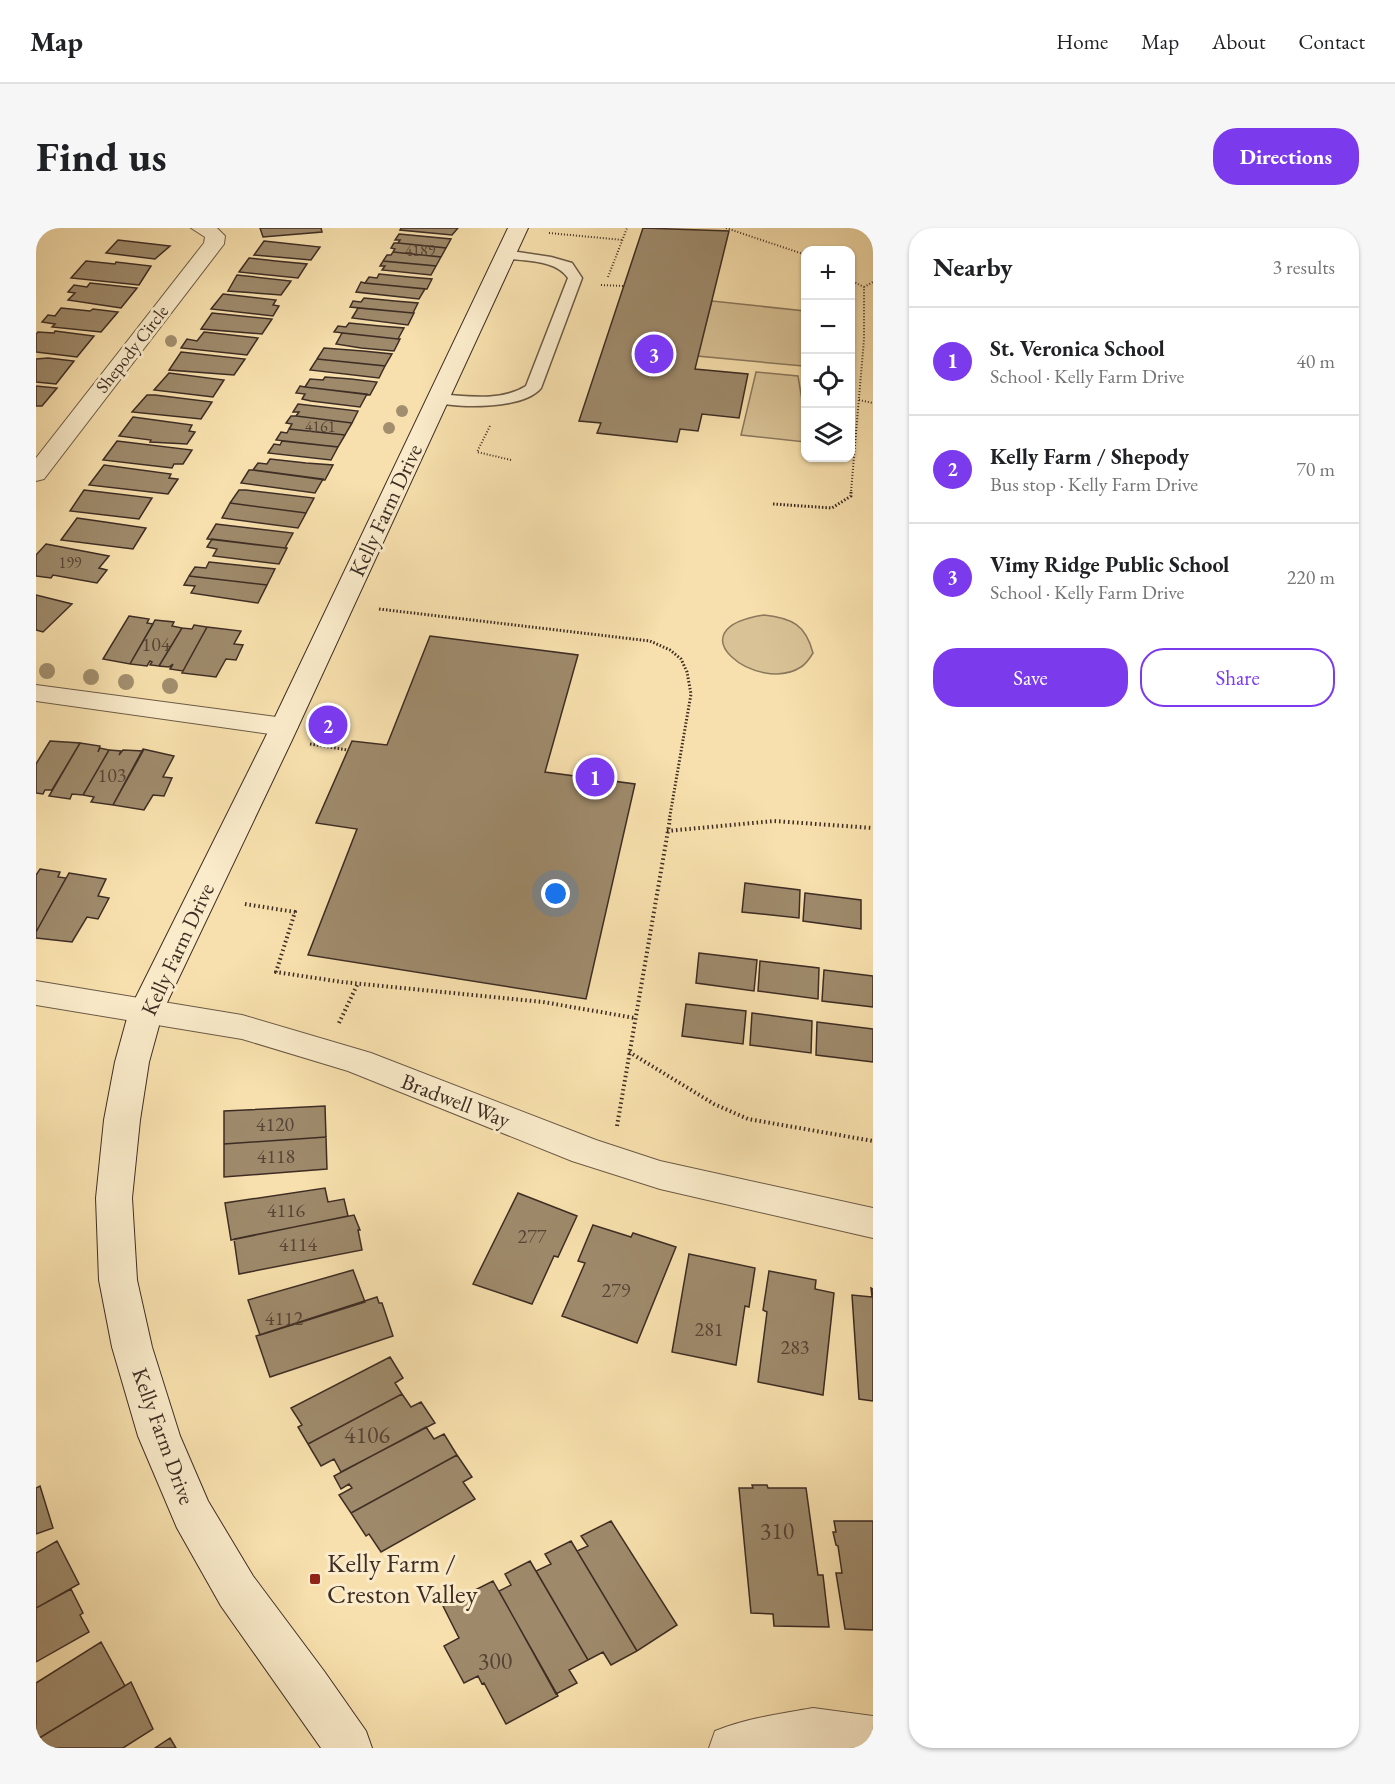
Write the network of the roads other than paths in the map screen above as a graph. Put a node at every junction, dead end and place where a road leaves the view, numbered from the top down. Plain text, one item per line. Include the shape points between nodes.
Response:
1 (201, 228) edge
2 (518, 228) edge
3 (505, 254) junction
4 (437, 399) junction
5 (36, 474) edge
6 (36, 693) edge
7 (284, 727) junction
8 (36, 993) edge
9 (146, 1011) junction
10 (873, 1222) edge
11 (873, 1739) edge
12 (349, 1748) edge
13 (732, 1748) edge

1 - 5 street, Shepody Circle via 215,236 214,244
2 - 3 street, Kelly Farm Drive
3 - 4 street, Kelly Farm Drive
3 - 4 lane via 567,266 575,278 533,388 525,395 496,400
4 - 7 street, Kelly Farm Drive
6 - 7 street
7 - 9 street, Kelly Farm Drive
8 - 9 street, Bradwell Way
9 - 10 street, Bradwell Way via 242,1027 359,1062 585,1151 660,1174
9 - 12 street, Kelly Farm Drive via 122,1120 114,1198 118,1280 132,1347 159,1436 192,1514 237,1591
11 - 13 street via 813,1731

